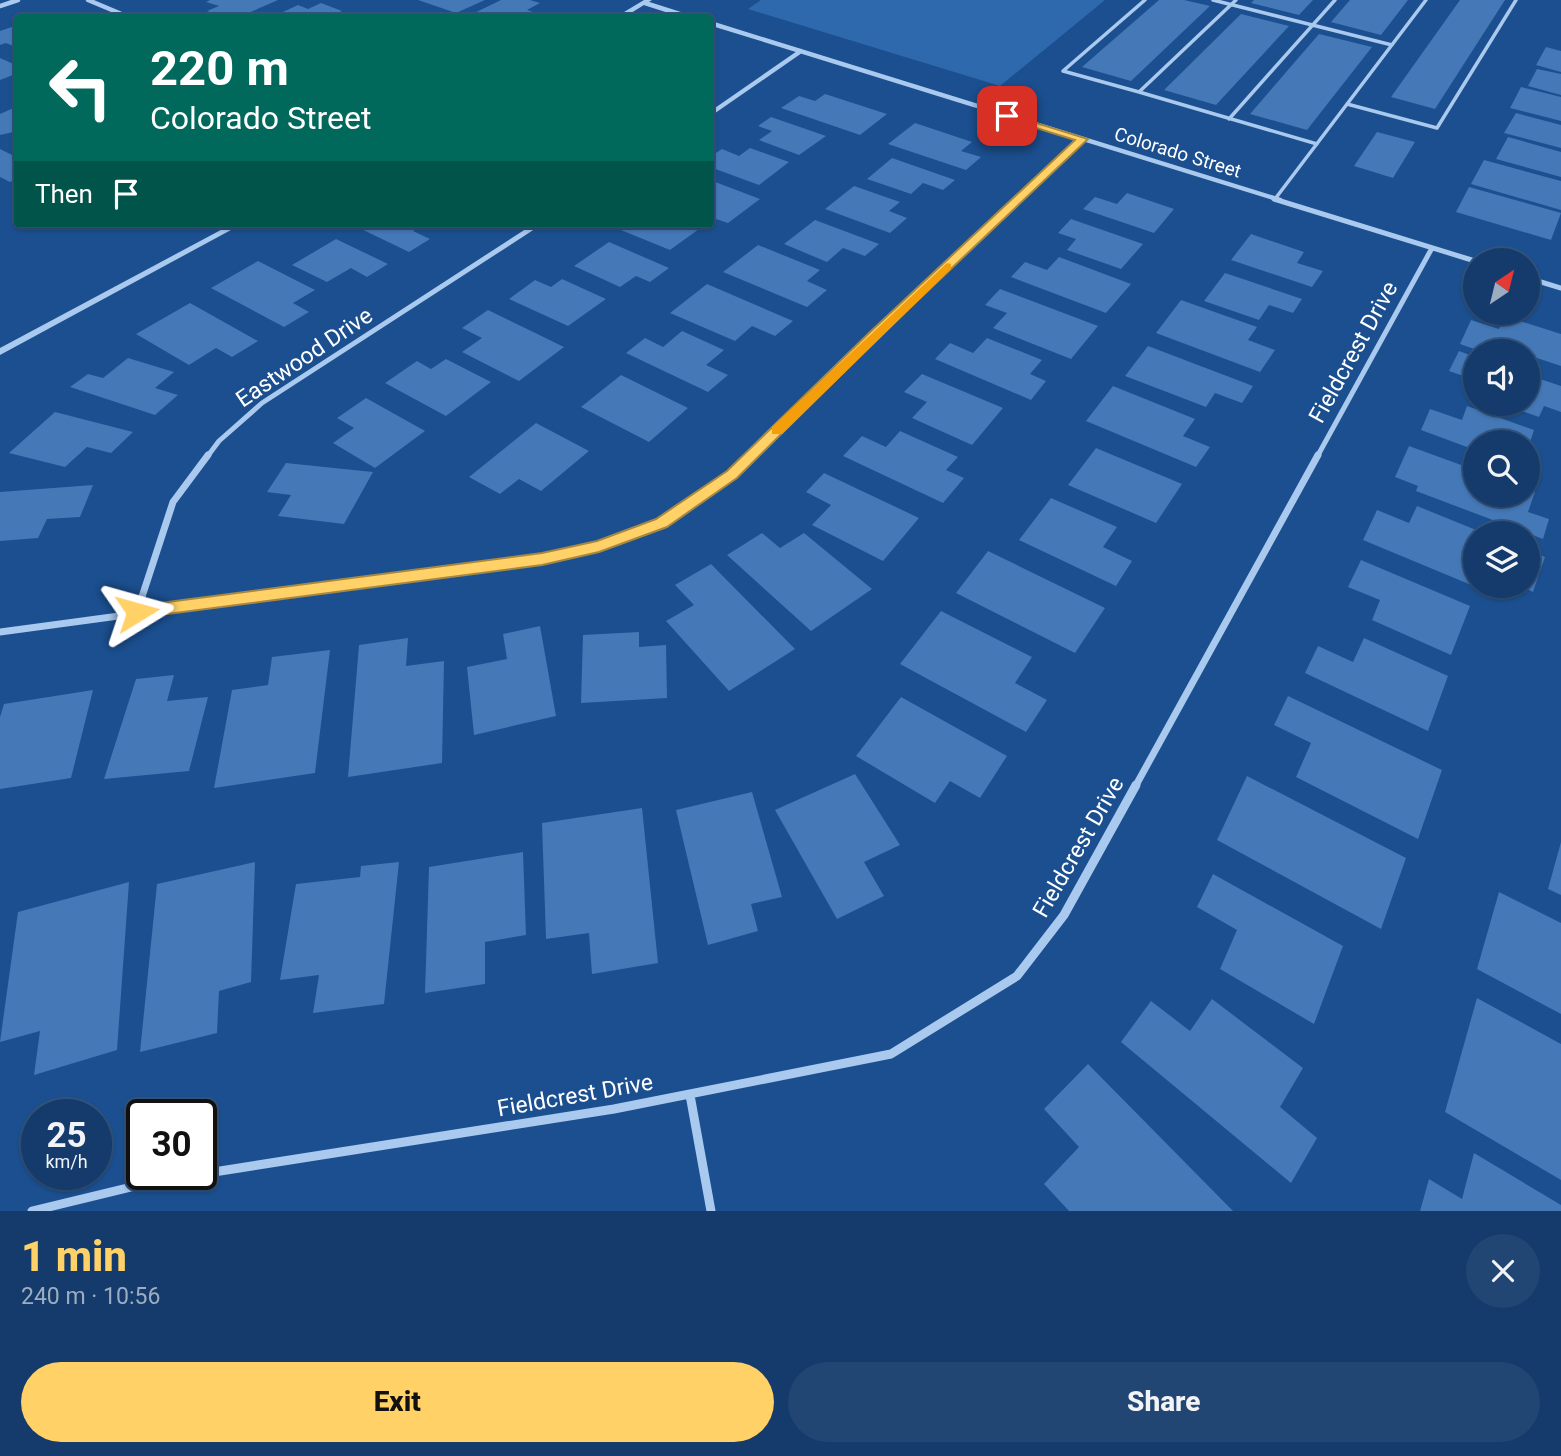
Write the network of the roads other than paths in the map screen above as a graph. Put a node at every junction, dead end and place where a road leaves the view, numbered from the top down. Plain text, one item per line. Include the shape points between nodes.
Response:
1 (18, 0) edge
2 (88, 0) edge
3 (635, 0) edge
4 (1145, 0) edge
5 (1213, 0) edge
6 (1236, 0) edge
7 (1335, 0) edge
8 (1426, 0) edge
9 (1516, 0) edge
10 (647, 2) edge
11 (1231, 5) junction
12 (0, 6) edge
13 (121, 14) edge
14 (624, 14) edge
15 (681, 14) edge
16 (714, 24) edge
17 (1312, 25) junction
18 (1392, 45) junction
19 (801, 51) junction
20 (1139, 92) junction
21 (1348, 104) junction
22 (714, 111) edge
23 (1229, 119) junction
24 (1083, 139) junction
25 (1317, 144) junction
26 (1275, 199) junction
27 (231, 228) edge
28 (532, 228) edge
29 (1433, 248) junction
30 (1463, 257) edge
31 (1540, 282) edge
32 (1561, 288) edge
33 (0, 352) edge
34 (137, 612) junction
35 (0, 632) edge
36 (690, 1095) junction
37 (217, 1171) edge
38 (126, 1188) edge
39 (32, 1211) edge
40 (710, 1211) edge

1 - 12 street
2 - 13 street
3 - 10 street
4 - 20 lane via 1063,71
5 - 11 lane
6 - 11 lane
7 - 17 lane
8 - 18 lane
9 - 21 lane via 1437,128
10 - 14 street
10 - 15 street
11 - 17 lane
11 - 20 lane
16 - 19 street, Colorado Street
17 - 18 lane
17 - 23 lane
18 - 21 lane
19 - 22 street
19 - 24 street, Colorado Street
20 - 23 lane
21 - 25 lane
23 - 25 lane
24 - 26 street, Colorado Street
24 - 34 street via 873,335 732,475 662,523 599,547 542,559
25 - 26 lane
26 - 29 street, Colorado Street
27 - 33 street
28 - 34 street, Eastwood Drive via 262,403 219,441 173,502
29 - 30 street, Colorado Street
29 - 36 street, Fieldcrest Drive via 1065,915 1017,976 891,1054
31 - 32 street
34 - 35 street
36 - 37 street, Fieldcrest Drive
36 - 40 street
38 - 39 street, Fieldcrest Drive

